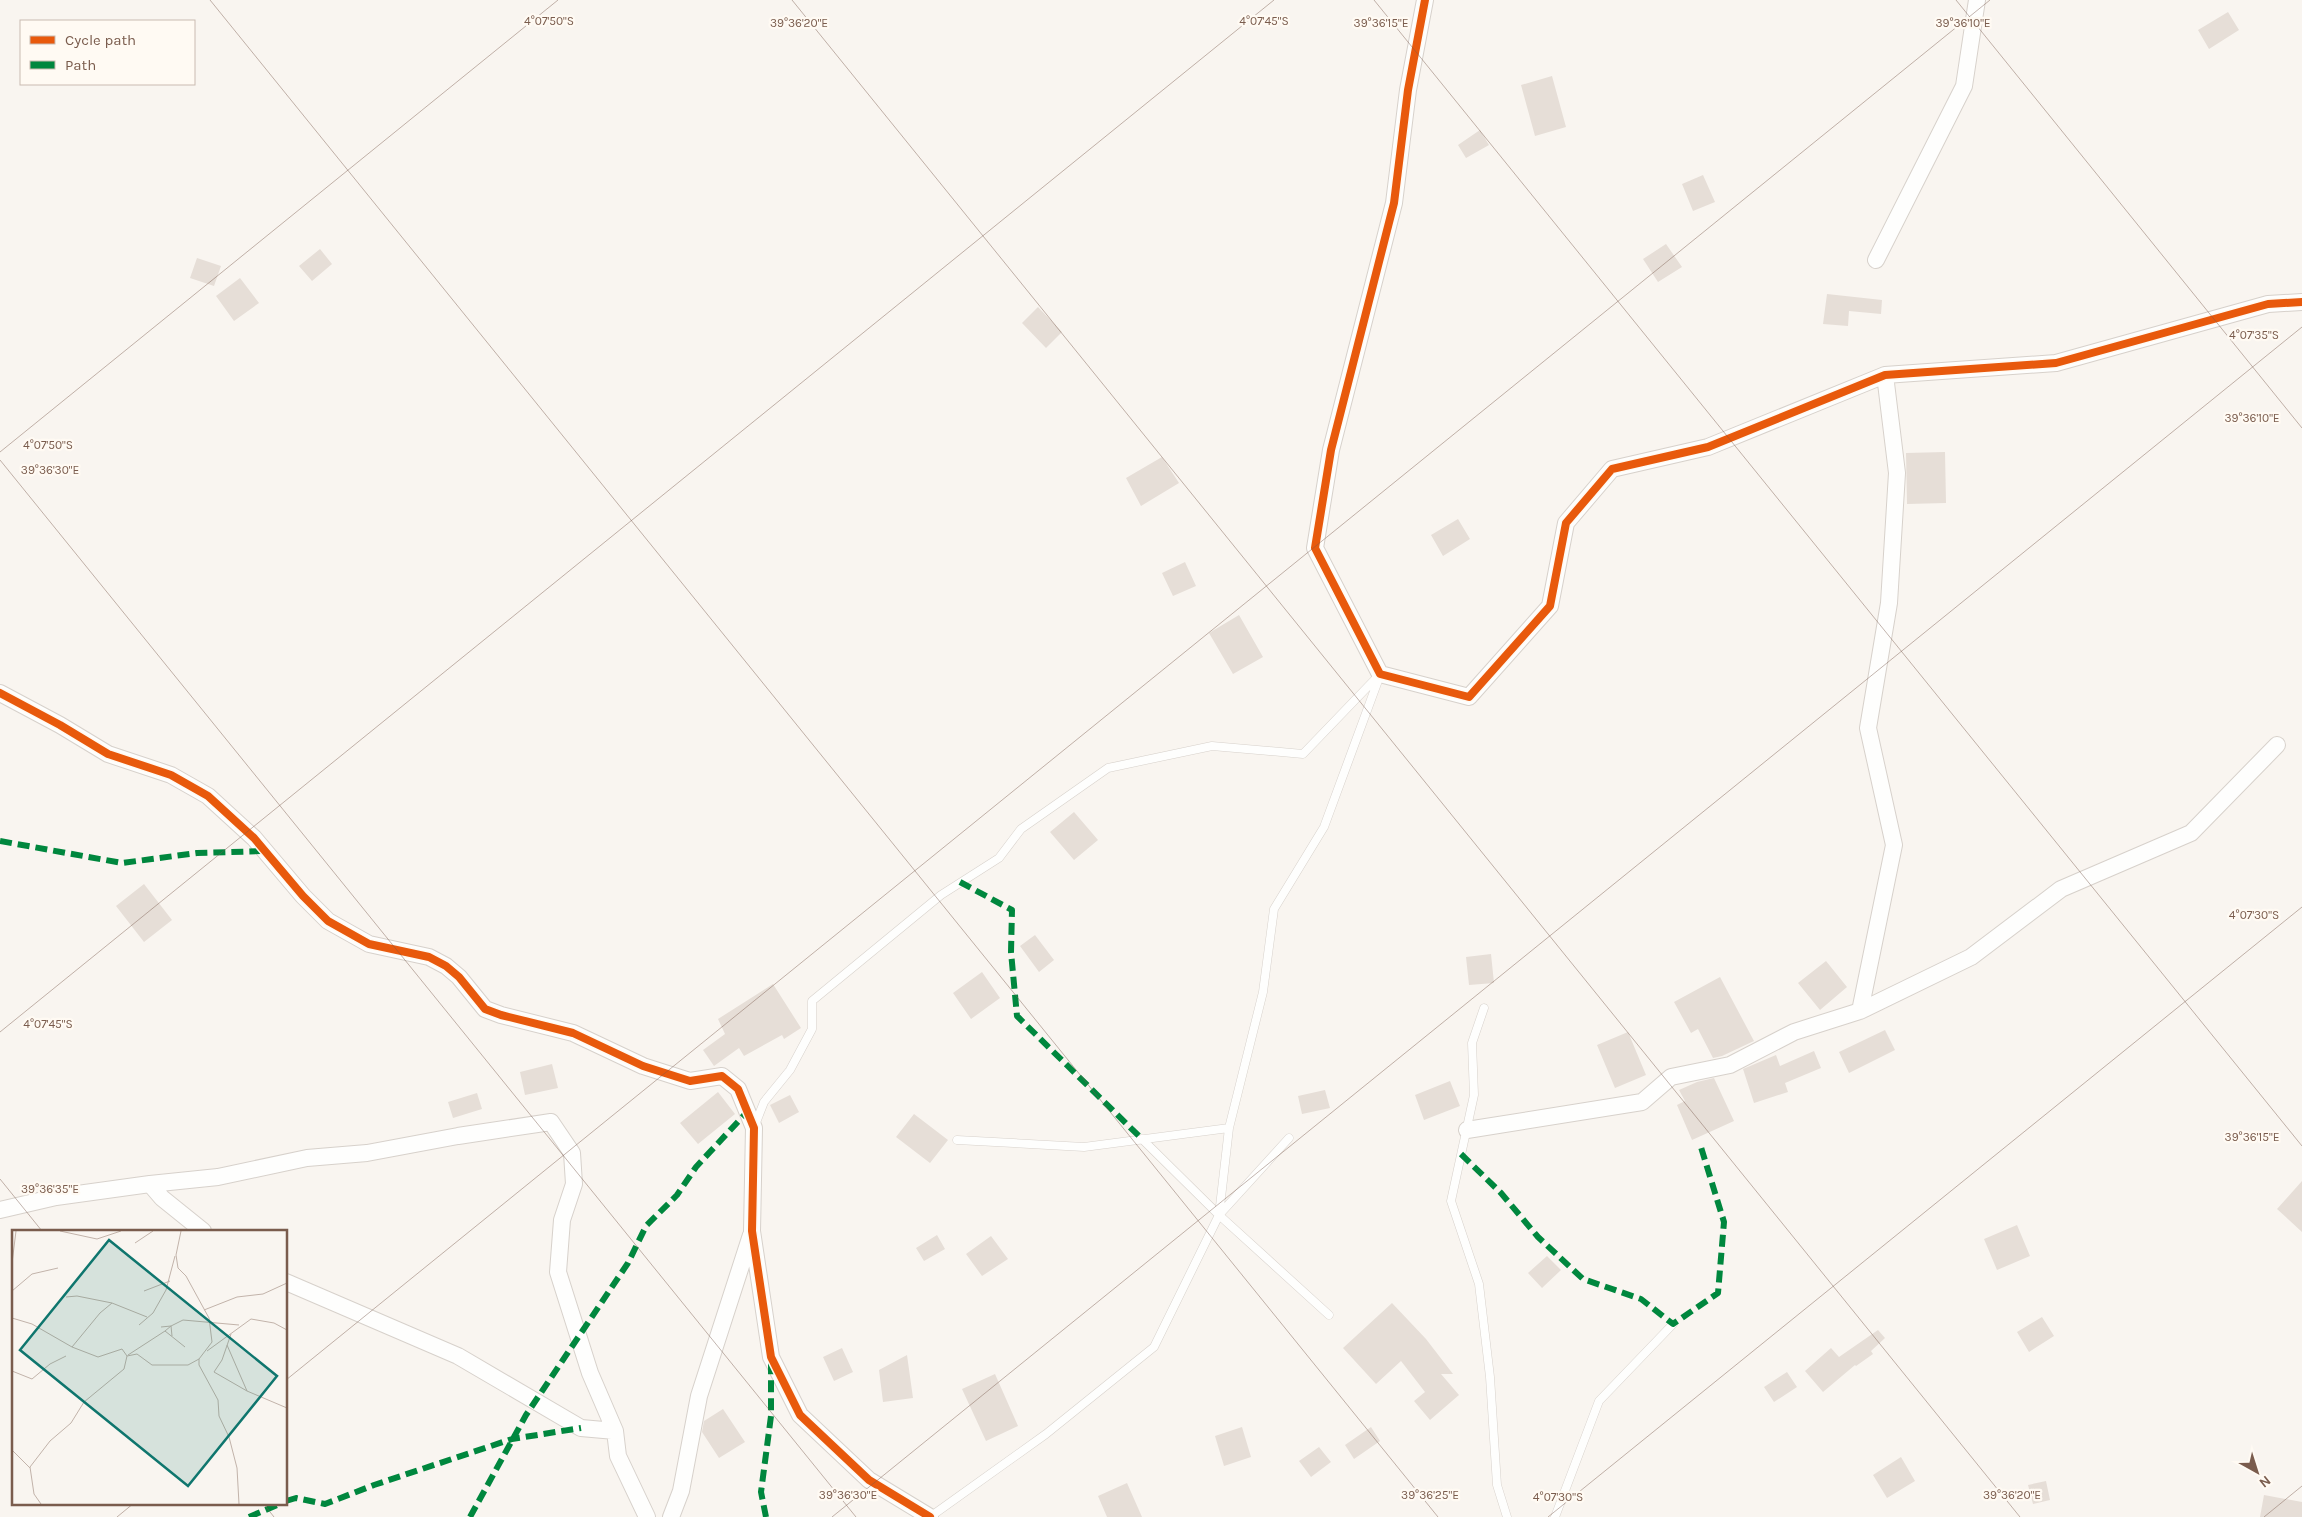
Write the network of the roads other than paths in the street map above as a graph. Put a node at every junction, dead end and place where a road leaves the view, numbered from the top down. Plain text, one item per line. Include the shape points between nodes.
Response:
1 (1425, 0) edge
2 (1977, 0) edge
3 (1876, 260) dead end
4 (2302, 302) edge
5 (1885, 375) junction
6 (1380, 674) junction
7 (0, 693) edge
8 (2277, 745) dead end
9 (1484, 1008) dead end
10 (1860, 1011) junction
11 (754, 1128) junction
12 (1229, 1128) junction
13 (1467, 1130) junction
14 (1289, 1138) dead end
15 (1142, 1139) junction
16 (957, 1140) dead end
17 (150, 1184) junction
18 (0, 1210) edge
19 (1219, 1214) junction
20 (202, 1230) edge
21 (752, 1231) junction
22 (288, 1283) edge
23 (1329, 1315) dead end
24 (1672, 1324) dead end
25 (615, 1431) junction
26 (646, 1517) edge
27 (671, 1517) edge
28 (930, 1517) edge
29 (1507, 1517) edge
30 (1556, 1517) edge

1 - 6 street via 1408,90 1394,203 1331,450 1314,548
2 - 3 street via 1964,86
4 - 5 street via 2268,304 2056,363
5 - 6 street via 1708,447 1612,469 1566,524 1550,606 1469,697
5 - 10 street via 1897,473 1889,603 1868,728 1894,845
6 - 11 lane via 1303,754 1212,746 1108,768 1021,829 999,858 941,896 812,1001 812,1029 790,1070 764,1102
6 - 12 lane via 1324,827 1274,909 1263,992
7 - 11 street via 60,724 108,754 171,774 208,796 254,838 328,921 369,944 429,958 446,966 485,1008 493,1012 573,1033 643,1066 690,1081 722,1076 738,1089
8 - 10 street via 2191,833 2061,889 1971,957
9 - 13 lane via 1472,1043 1474,1096
10 - 13 street via 1794,1032 1730,1065 1671,1077 1642,1102
11 - 21 street
12 - 15 lane
12 - 19 lane
13 - 29 lane via 1451,1201 1479,1284 1490,1377 1497,1485
14 - 19 lane
15 - 16 lane via 1084,1147
15 - 19 lane
17 - 18 street via 56,1197
17 - 20 street
17 - 25 street via 218,1176 307,1158 367,1153 551,1122 572,1153 574,1184 562,1220 558,1272 590,1373
19 - 23 lane
19 - 28 lane via 1154,1347 1046,1434
21 - 27 street via 699,1396 681,1491
21 - 28 street via 771,1357 800,1415 869,1480
22 - 25 street via 458,1356 581,1428
24 - 30 lane via 1599,1401
25 - 26 street via 618,1456

